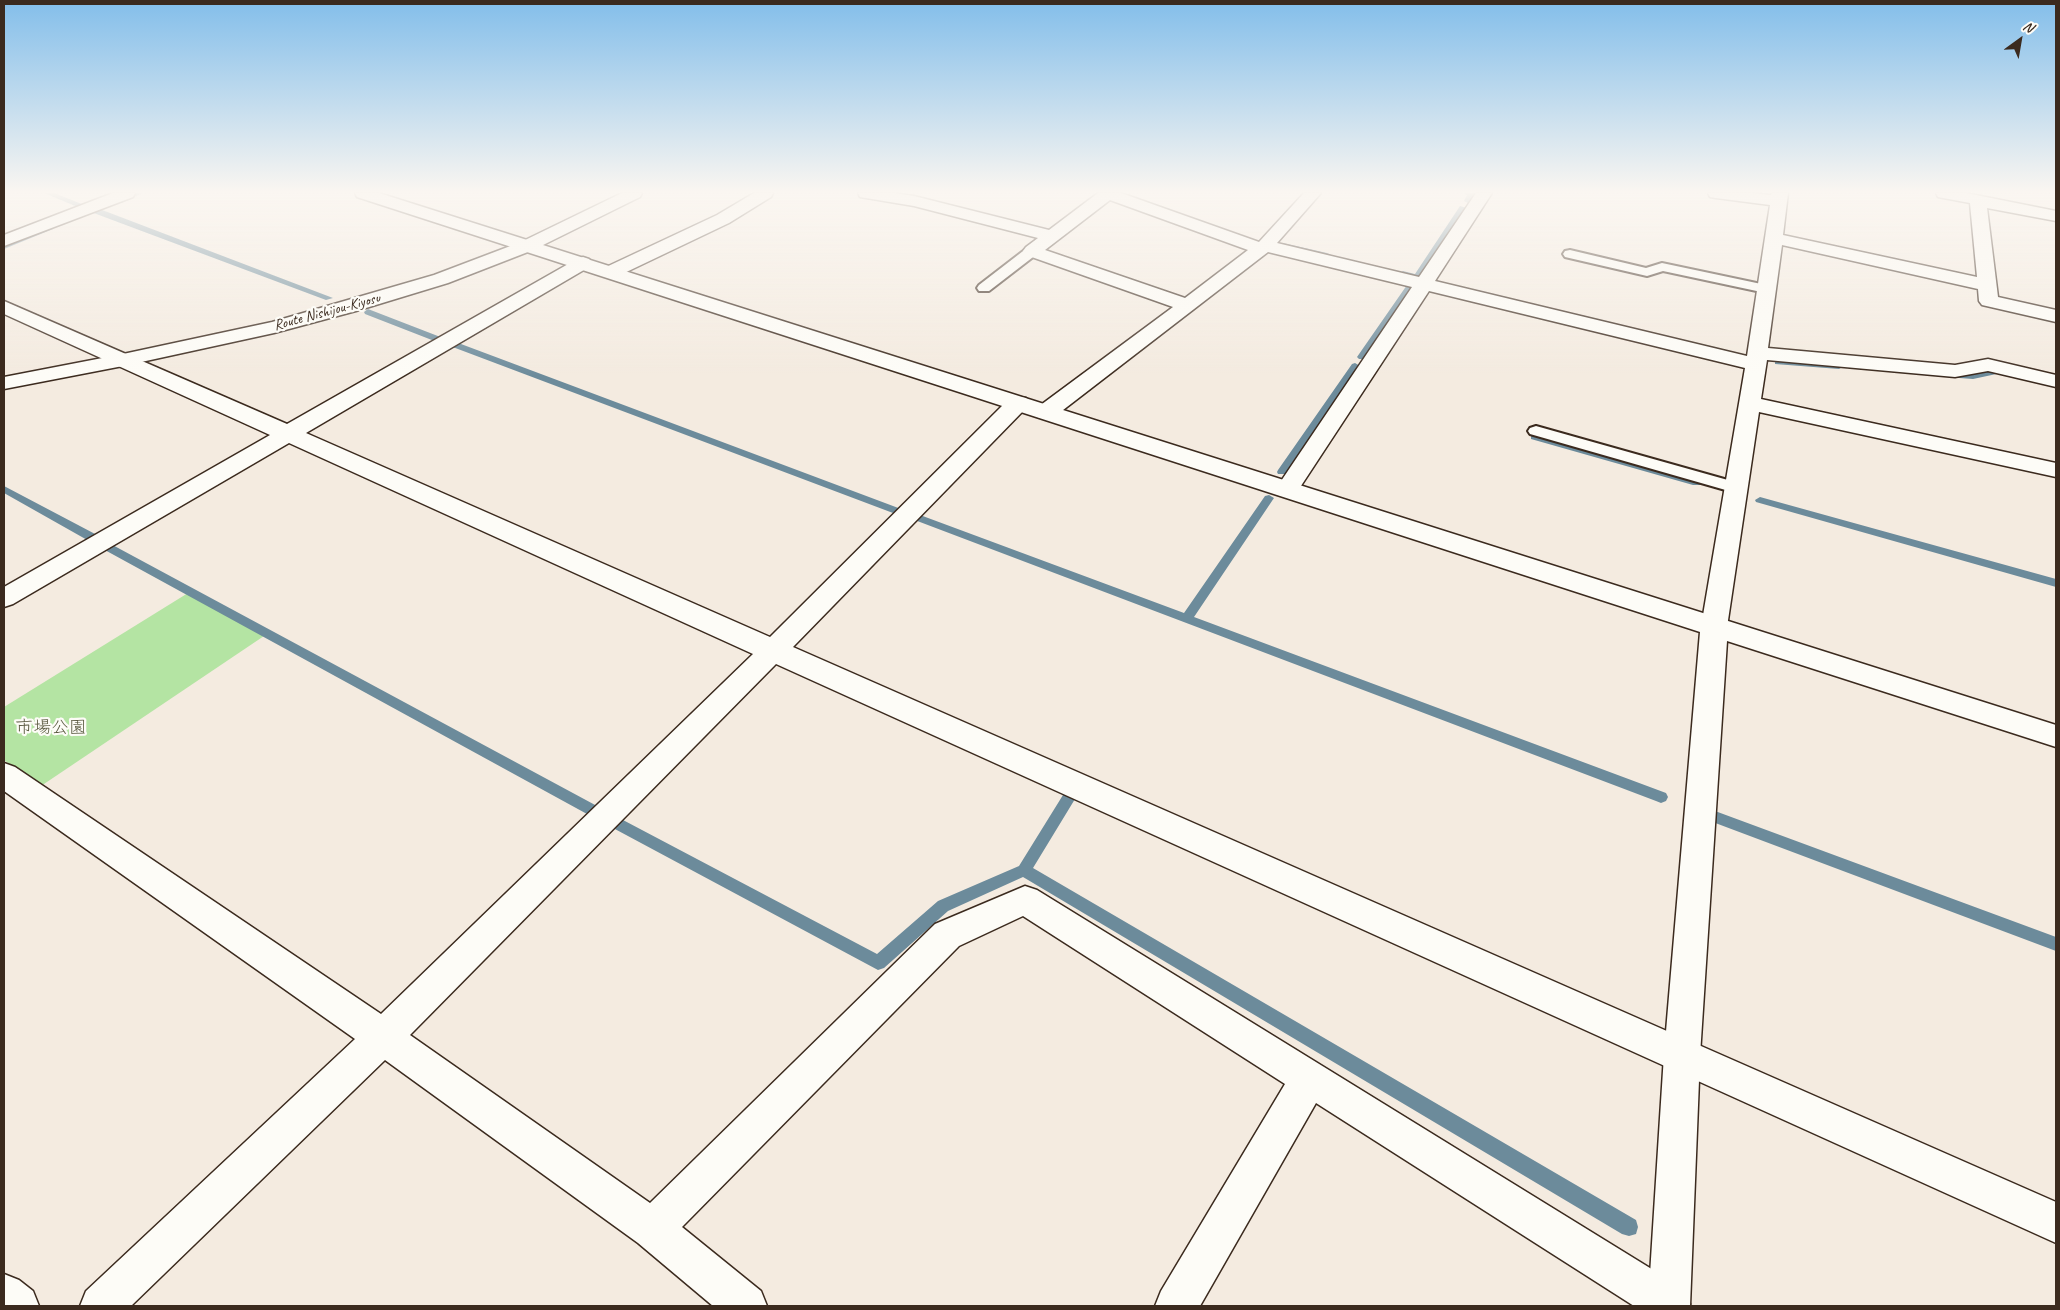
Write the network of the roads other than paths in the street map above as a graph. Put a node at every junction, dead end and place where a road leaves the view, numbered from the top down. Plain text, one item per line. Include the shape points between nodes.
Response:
1 (505, 254) edge
2 (554, 254) edge
3 (649, 254) edge
4 (1028, 254) edge
5 (1041, 254) edge
6 (1255, 254) edge
7 (1290, 254) edge
8 (1444, 254) edge
9 (1570, 254) dead end
10 (1771, 254) edge
11 (1848, 254) edge
12 (1984, 254) edge
13 (583, 263) junction
14 (611, 272) junction
15 (1987, 284) junction
16 (1424, 285) junction
17 (984, 288) dead end
18 (1766, 289) junction
19 (1186, 305) junction
20 (4, 307) edge
21 (2056, 316) edge
22 (1756, 358) junction
23 (123, 360) junction
24 (2056, 380) edge
25 (4, 382) edge
26 (1018, 403) junction
27 (1749, 403) junction
28 (1046, 412) junction
29 (1536, 431) dead end
30 (289, 434) junction
31 (2056, 470) edge
32 (1736, 488) junction
33 (1287, 490) junction
34 (4, 598) edge
35 (1714, 626) junction
36 (774, 650) junction
37 (2056, 736) edge
38 (4, 775) edge
39 (383, 1037) junction
40 (1682, 1056) junction
41 (1309, 1079) junction
42 (2056, 1223) edge
43 (652, 1229) junction
44 (4, 1295) edge
45 (1669, 1305) edge
46 (18, 1306) edge
47 (101, 1306) edge
48 (746, 1306) edge
49 (1176, 1306) edge

1 - 23 street, Route Nishijou-Kiyosu via 349,307
2 - 13 street
3 - 14 street
4 - 17 lane
5 - 19 street
6 - 19 street
7 - 16 street
8 - 16 street
9 - 18 lane via 1647,272 1662,267
10 - 18 street
11 - 15 street
12 - 15 street
13 - 14 street
13 - 30 street
14 - 26 street
15 - 21 street via 1989,301
16 - 22 street
16 - 33 street
18 - 22 street
19 - 28 street
20 - 23 street
22 - 24 street via 1955,370 1988,365
22 - 27 street
23 - 25 street, Route Nishijou-Kiyosu
23 - 30 street
26 - 28 street
26 - 36 street
27 - 31 street
27 - 32 street
28 - 33 street
29 - 32 lane
30 - 34 street
30 - 36 street
32 - 35 street
33 - 35 street
35 - 37 street
35 - 40 street
36 - 39 street
36 - 40 street
38 - 39 street
39 - 43 street
39 - 47 street
40 - 42 street
40 - 45 street
41 - 43 street via 1025,900 947,935
41 - 45 street
41 - 49 street
43 - 48 street
44 - 46 street

